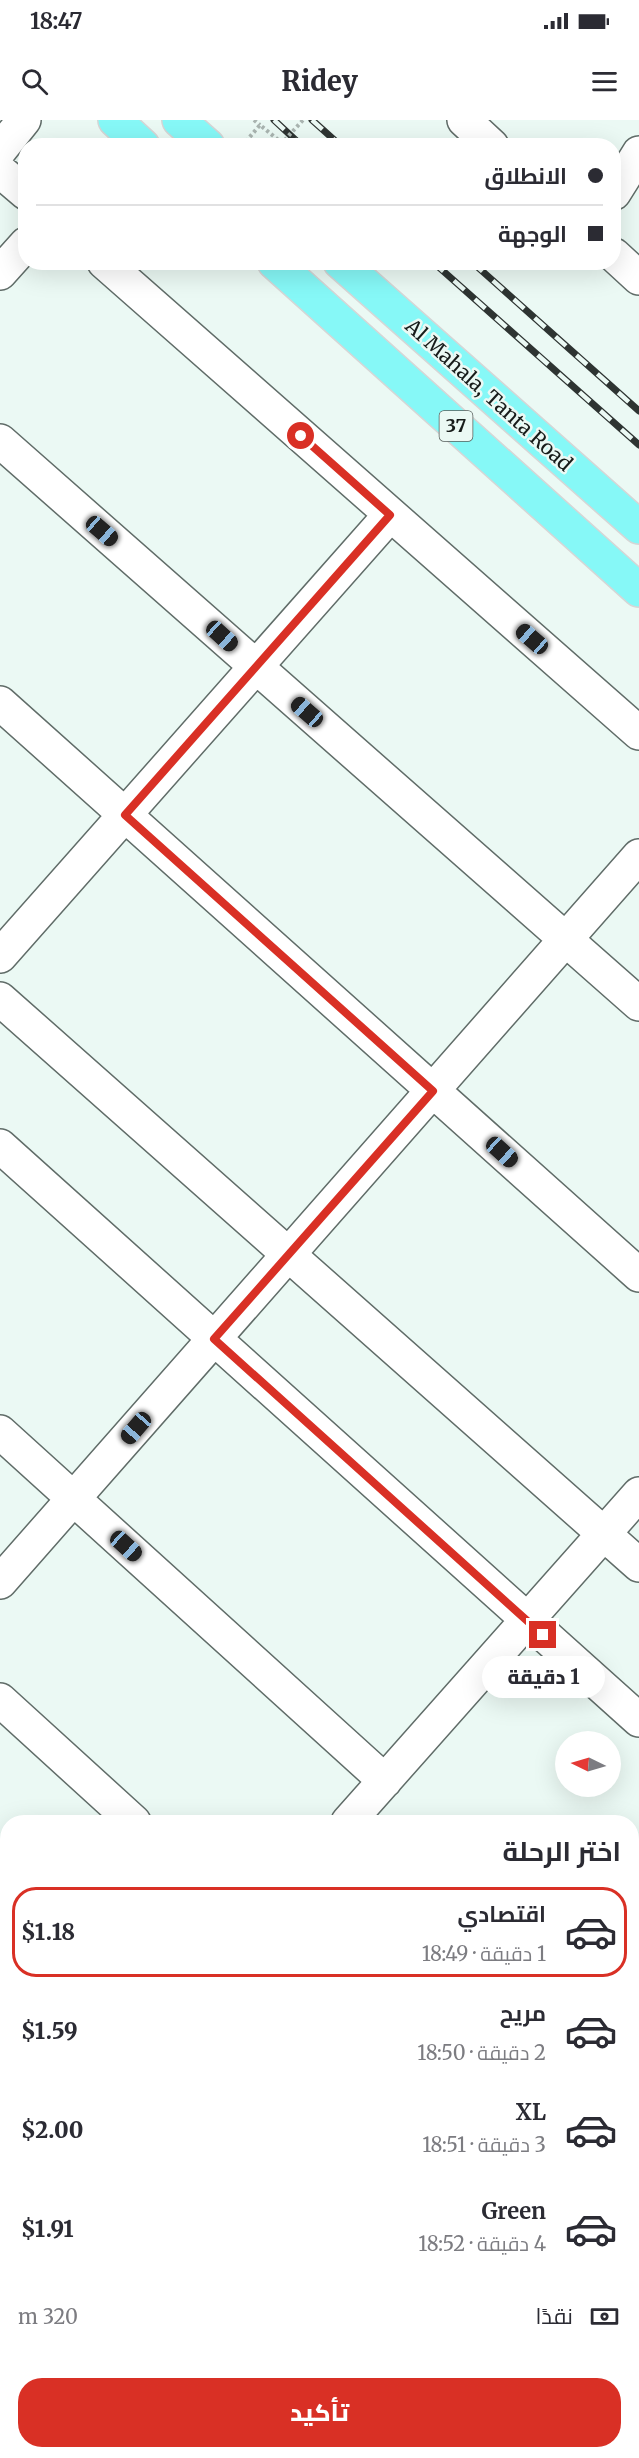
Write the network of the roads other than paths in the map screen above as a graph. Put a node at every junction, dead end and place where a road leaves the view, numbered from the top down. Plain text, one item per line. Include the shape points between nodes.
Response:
1 (24, 120) edge
2 (115, 120) edge
3 (179, 120) edge
4 (464, 120) edge
5 (134, 138) edge
6 (199, 138) edge
7 (483, 138) edge
8 (0, 150) edge
9 (639, 153) edge
10 (0, 171) edge
11 (621, 182) edge
12 (18, 186) edge
13 (18, 253) edge
14 (621, 261) edge
15 (114, 270) edge
16 (283, 270) edge
17 (349, 270) edge
18 (0, 273) edge
19 (639, 278) edge
20 (0, 441) edge
21 (390, 515) junction
22 (639, 527) edge
23 (639, 590) edge
24 (256, 666) junction
25 (0, 703) edge
26 (639, 733) edge
27 (125, 815) junction
28 (639, 856) edge
29 (566, 940) junction
30 (0, 956) edge
31 (0, 999) edge
32 (639, 1004) edge
33 (433, 1091) junction
34 (0, 1146) edge
35 (289, 1254) junction
36 (639, 1275) edge
37 (214, 1339) junction
38 (0, 1432) edge
39 (639, 1494) edge
40 (74, 1499) junction
41 (604, 1534) junction
42 (639, 1565) edge
43 (0, 1582) edge
44 (527, 1620) junction
45 (0, 1700) edge
46 (639, 1720) edge
47 (385, 1781) junction
48 (127, 1815) edge
49 (354, 1815) edge

1 - 8 street
2 - 5 main road
3 - 6 main road
4 - 7 street
9 - 11 street
10 - 12 street
13 - 18 street
14 - 19 street
15 - 21 street
16 - 23 main road, 37
17 - 22 main road, Al Mahala, Tanta Road / 37
20 - 24 street
21 - 24 street
21 - 26 street
24 - 27 street
24 - 29 street
25 - 27 street
27 - 30 street
27 - 33 street
28 - 29 street
29 - 32 street
29 - 33 street
31 - 35 street
33 - 35 street
33 - 36 street
34 - 37 street
35 - 37 street
35 - 41 street
37 - 40 street
37 - 44 street
38 - 40 street
39 - 41 street
40 - 43 street
40 - 47 street
41 - 42 street
41 - 44 street
44 - 46 street
44 - 47 street
45 - 48 street
47 - 49 street

